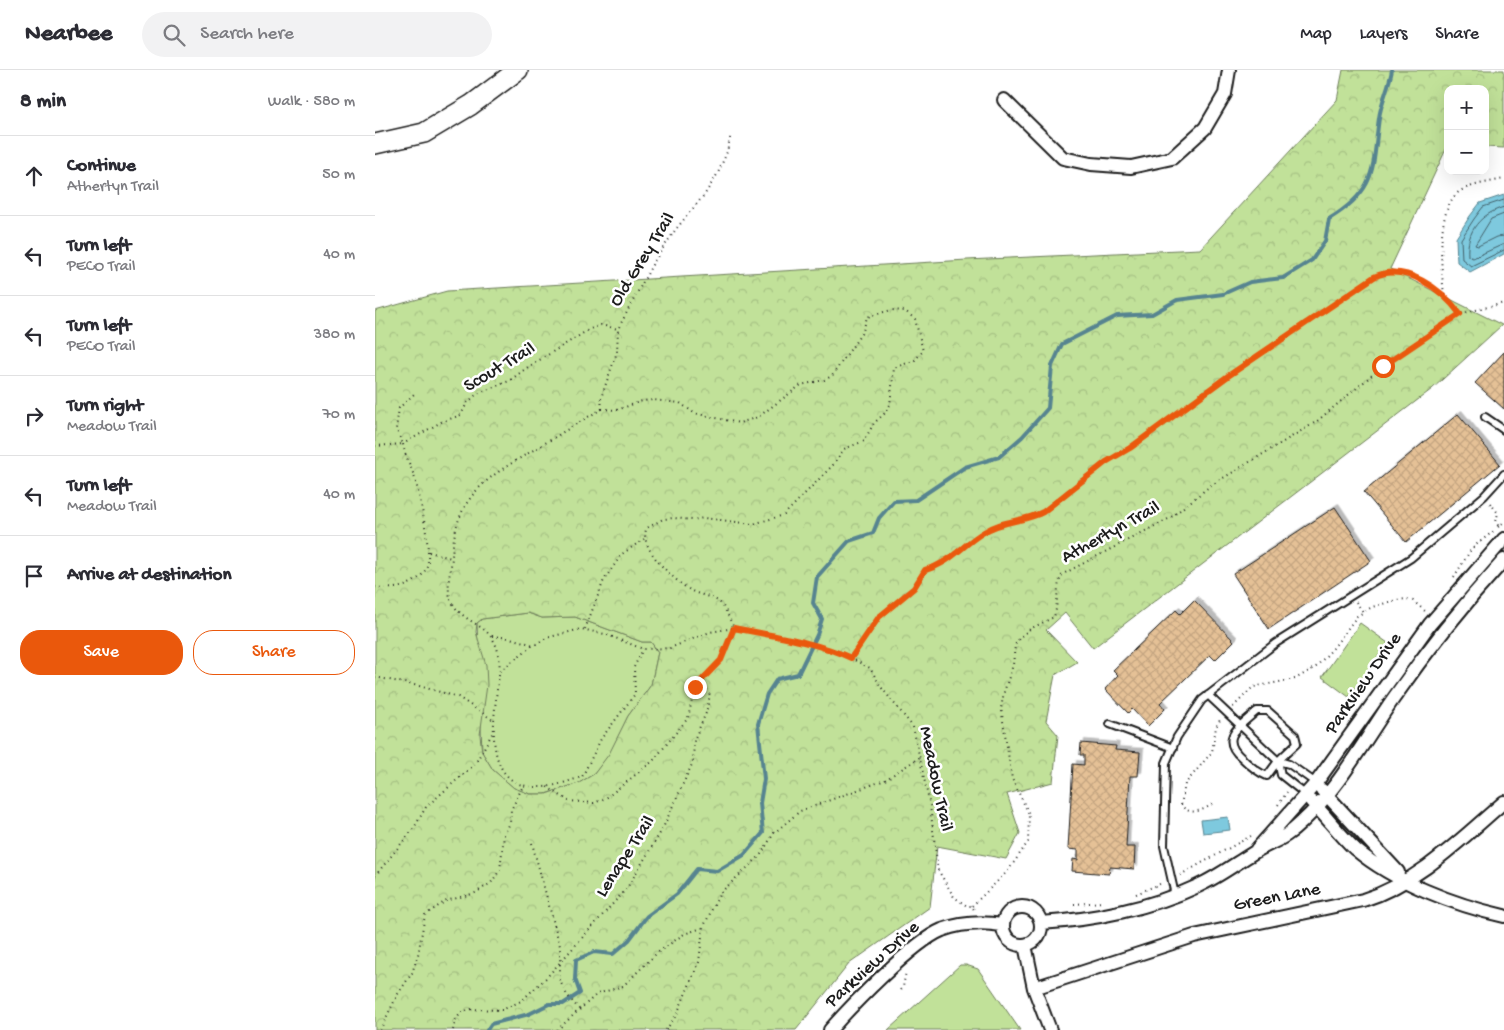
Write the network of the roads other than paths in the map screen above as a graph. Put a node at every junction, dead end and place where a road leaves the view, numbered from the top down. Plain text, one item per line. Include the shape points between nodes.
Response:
1 (518, 70) edge
2 (1229, 70) edge
3 (1004, 100) dead end
4 (375, 144) edge
5 (1485, 417) dead end
6 (1504, 430) edge
7 (1504, 474) edge
8 (1501, 533) edge
9 (1488, 556) junction
10 (1503, 564) edge
11 (1208, 695) junction
12 (1110, 724) dead end
13 (1240, 727) junction
14 (1173, 748) junction
15 (1278, 761) junction
16 (1316, 783) junction
17 (1305, 794) junction
18 (1327, 795) junction
19 (1504, 802) edge
20 (1317, 806) junction
21 (1256, 851) junction
22 (1407, 880) junction
23 (1175, 895) junction
24 (1504, 916) edge
25 (1041, 923) junction
26 (1002, 925) junction
27 (1025, 945) junction
28 (1034, 988) junction
29 (830, 1030) edge
30 (1050, 1030) edge

1 - 4 main road via 471,105 424,133
2 - 3 street via 1225,94 1205,128 1172,158 1131,167 1063,158
5 - 6 lane
7 - 11 lane via 1484,496 1411,558 1276,643
8 - 9 street, Parkview Drive
9 - 10 street
9 - 16 street, Parkview Drive via 1430,624
10 - 18 street, Parkview Drive via 1422,658
11 - 13 lane
11 - 14 lane via 1177,737
12 - 14 lane
13 - 15 lane
13 - 15 lane via 1230,741 1233,750 1258,773 1267,776
13 - 15 lane via 1257,711 1268,711 1295,734 1297,743
14 - 23 lane via 1166,763 1164,846
15 - 16 lane via 1289,764
15 - 17 lane via 1281,775
16 - 17 street, Parkview Drive
16 - 18 street
17 - 20 street
17 - 21 street, Parkview Drive
18 - 20 street, Parkview Drive
18 - 22 street
19 - 22 street, Green Lane via 1436,860
20 - 21 street, Parkview Drive via 1283,839
20 - 22 street via 1354,848 1374,863
21 - 23 street, Parkview Drive via 1213,878
22 - 24 street via 1468,908
22 - 28 street, Green Lane via 1363,900 1194,936
23 - 25 street, Parkview Drive via 1128,909
25 - 26 street via 1037,913 1019,907 1007,913
25 - 27 street via 1036,939
26 - 27 street via 1010,942
26 - 29 street, Parkview Drive via 963,925 933,934 881,979
27 - 28 street
28 - 30 street

